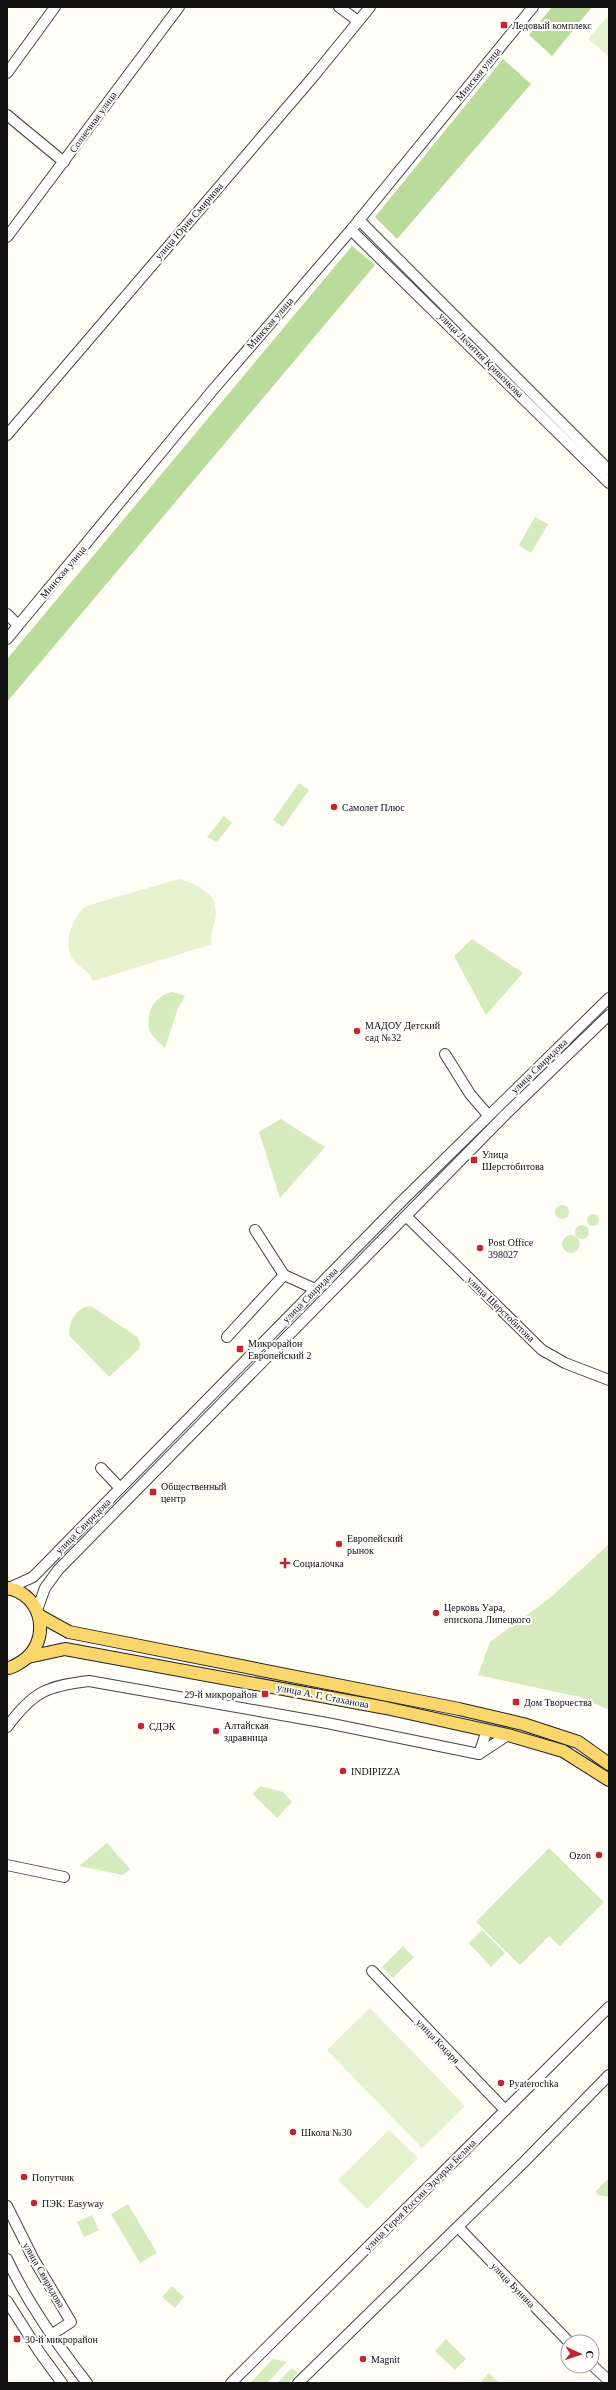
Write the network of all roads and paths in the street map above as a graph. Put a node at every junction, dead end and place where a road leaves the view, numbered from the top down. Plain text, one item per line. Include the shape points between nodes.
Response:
1 (55, 7) edge
2 (179, 7) edge
3 (339, 7) edge
4 (370, 7) edge
5 (533, 7) edge
6 (358, 21) junction
7 (7, 73) edge
8 (7, 115) edge
9 (64, 162) junction
10 (359, 220) junction
11 (351, 230) junction
12 (7, 237) edge
13 (7, 435) edge
14 (609, 470) edge
15 (609, 483) edge
16 (7, 614) edge
17 (18, 625) junction
18 (7, 639) edge
19 (609, 998) edge
20 (609, 1015) edge
21 (445, 1054) dead end
22 (488, 1115) junction
23 (407, 1217) junction
24 (255, 1230) dead end
25 (284, 1275) junction
26 (315, 1289) junction
27 (227, 1337) dead end
28 (609, 1380) edge
29 (101, 1468) dead end
30 (120, 1488) junction
31 (8, 1588) edge
32 (38, 1613) junction
33 (28, 1657) junction
34 (8, 1670) edge
35 (7, 1727) edge
36 (487, 1730) junction
37 (508, 1735) junction
38 (479, 1754) junction
39 (609, 1764) edge
40 (609, 1780) edge
41 (7, 1866) edge
42 (64, 1877) dead end
43 (372, 1971) dead end
44 (609, 2007) edge
45 (609, 2074) edge
46 (505, 2110) junction
47 (7, 2206) edge
48 (458, 2227) junction
49 (7, 2259) edge
50 (7, 2301) edge
51 (561, 2334) edge
52 (51, 2336) junction
53 (600, 2373) edge
54 (609, 2381) edge
55 (62, 2383) edge
56 (87, 2383) edge
57 (231, 2383) edge
58 (298, 2383) edge

1 - 7 street
2 - 9 street, Солнечная улица
3 - 6 street
4 - 6 street, улица Юрия Смирнова
5 - 10 street, Минская улица
6 - 13 street, улица Юрия Смирнова
8 - 9 street
9 - 12 street, Солнечная улица
10 - 11 street, Минская улица
10 - 14 street, улица Леонтия Кривенкова
11 - 15 street, улица Леонтия Кривенкова
11 - 17 street, Минская улица via 212,391
16 - 17 street
17 - 18 street, Минская улица
19 - 22 street, улица Свиридова
20 - 23 street, улица Свиридова via 506,1114
21 - 22 street via 470,1094
22 - 26 street, улица Свиридова
23 - 28 street, улица Шерстобитова via 542,1350 565,1363
23 - 32 street, улица Свиридова via 58,1570 44,1588
24 - 25 street
25 - 26 street
25 - 27 street
26 - 30 street, улица Свиридова
29 - 30 street
30 - 31 street, улица Свиридова via 33,1577
31 - 32 main road, улица А. Г. Стаханова via 25,1596
32 - 33 main road via 39,1639
32 - 39 main road, улица А. Г. Стаханова via 70,1632 523,1724 578,1742
33 - 34 main road
33 - 36 main road, улица А. Г. Стаханова via 66,1649 386,1708
35 - 38 street via 35,1695 58,1685 89,1681 327,1722
36 - 37 main road, улица А. Г. Стаханова
36 - 38 street
37 - 38 street
37 - 40 main road, улица А. Г. Стаханова via 563,1751
41 - 42 street
43 - 46 street, улица Коцаря
44 - 46 street, улица Героя России Эдуарда Белана
45 - 48 street
46 - 57 street, улица Героя России Эдуарда Белана
47 - 52 street, улица Свиридова via 33,2258 71,2322
48 - 51 street, улица Бунина
48 - 58 street
49 - 52 street
50 - 55 street via 40,2354
52 - 56 street
53 - 54 street

